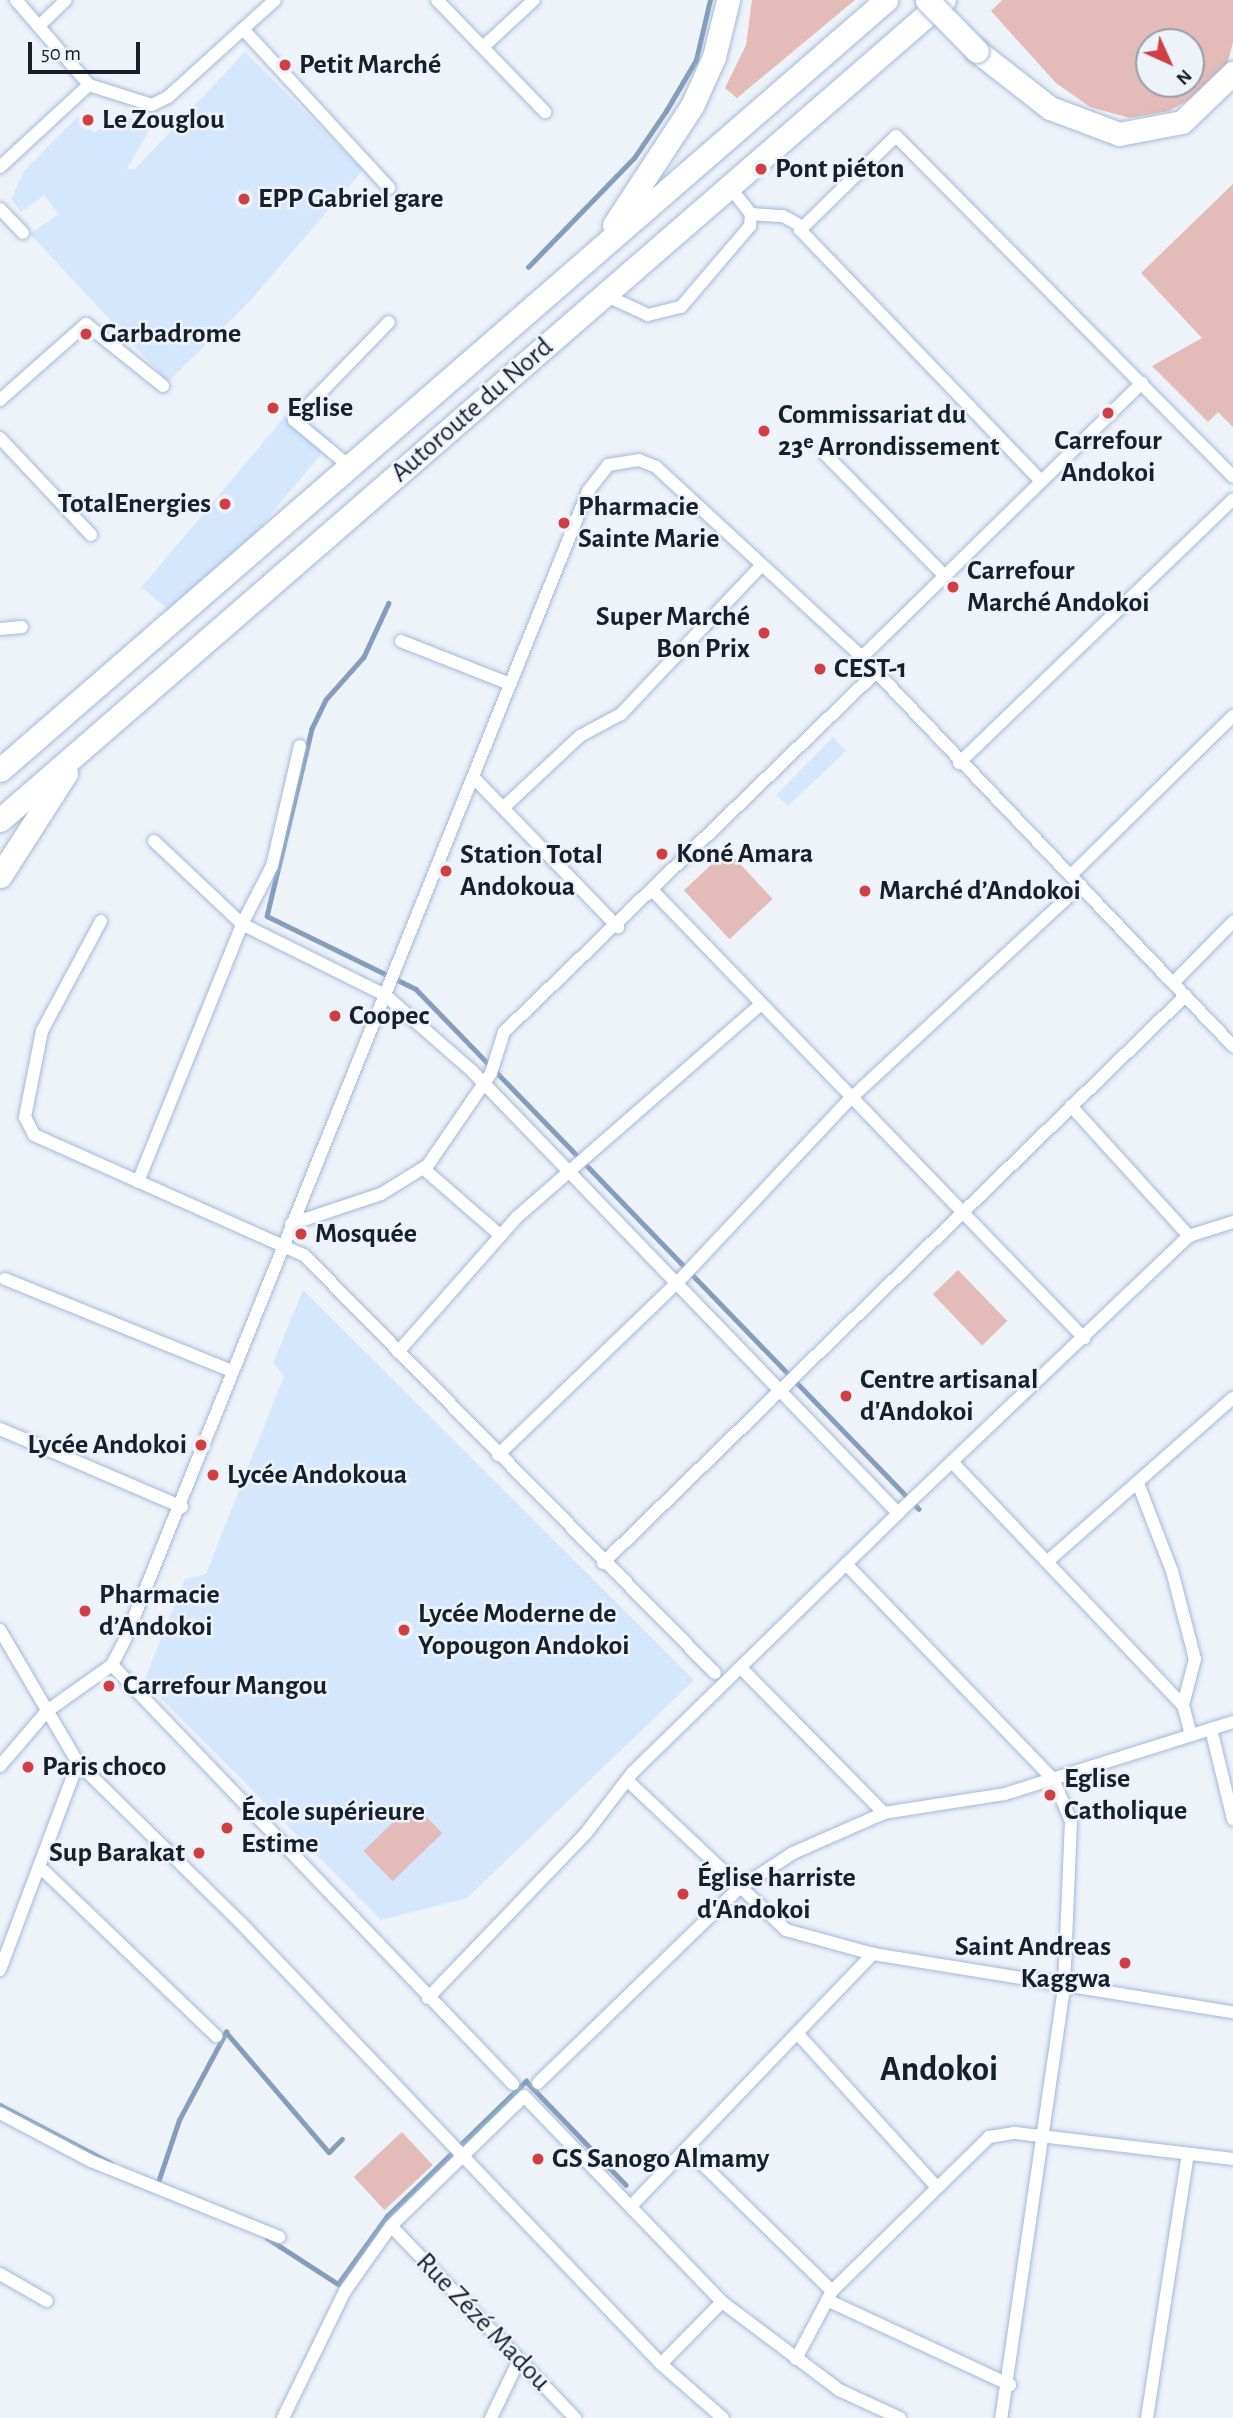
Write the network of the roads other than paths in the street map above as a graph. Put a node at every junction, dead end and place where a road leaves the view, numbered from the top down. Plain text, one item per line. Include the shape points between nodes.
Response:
1 (16, 0) edge
2 (66, 0) edge
3 (275, 0) edge
4 (437, 0) edge
5 (534, 0) edge
6 (728, 0) edge
7 (886, 0) edge
8 (927, 0) edge
9 (944, 0) edge
10 (39, 26) junction
11 (243, 29) junction
12 (483, 47) junction
13 (1233, 73) edge
14 (89, 85) junction
15 (545, 112) dead end
16 (0, 167) edge
17 (730, 187) junction
18 (389, 188) dead end
19 (0, 208) edge
20 (751, 214) junction
21 (801, 226) junction
22 (23, 233) dead end
23 (596, 250) junction
24 (605, 295) junction
25 (389, 322) dead end
26 (1142, 383) junction
27 (163, 386) dead end
28 (0, 400) edge
29 (0, 438) edge
30 (825, 454) dead end
31 (349, 466) junction
32 (1233, 476) edge
33 (1041, 481) junction
34 (1233, 499) edge
35 (91, 535) dead end
36 (761, 566) junction
37 (945, 576) junction
38 (22, 627) dead end
39 (0, 629) edge
40 (401, 641) dead end
41 (862, 657) junction
42 (876, 672) junction
43 (510, 684) junction
44 (1233, 716) edge
45 (83, 746) junction
46 (300, 746) dead end
47 (959, 763) junction
48 (0, 770) edge
49 (473, 777) junction
50 (503, 808) junction
51 (0, 820) edge
52 (154, 841) dead end
53 (1071, 875) junction
54 (0, 876) edge
55 (1081, 885) junction
56 (654, 892) junction
57 (101, 921) dead end
58 (1233, 922) edge
59 (242, 924) junction
60 (618, 928) junction
61 (1172, 983) junction
62 (385, 995) junction
63 (1185, 996) junction
64 (761, 1004) junction
65 (1233, 1046) edge
66 (484, 1084) junction
67 (849, 1100) junction
68 (1071, 1107) junction
69 (424, 1168) junction
70 (574, 1172) junction
71 (138, 1182) junction
72 (961, 1210) junction
73 (1233, 1222) edge
74 (291, 1224) junction
75 (500, 1235) junction
76 (1189, 1236) junction
77 (284, 1241) junction
78 (5, 1279) dead end
79 (677, 1283) junction
80 (1084, 1338) junction
81 (398, 1352) junction
82 (232, 1371) junction
83 (780, 1389) junction
84 (1233, 1398) edge
85 (0, 1429) edge
86 (498, 1455) junction
87 (953, 1463) junction
88 (1139, 1486) junction
89 (182, 1507) junction
90 (898, 1513) junction
91 (1049, 1560) junction
92 (603, 1563) junction
93 (846, 1564) junction
94 (0, 1630) edge
95 (112, 1665) junction
96 (741, 1668) junction
97 (715, 1673) dead end
98 (1183, 1705) junction
99 (47, 1712) junction
100 (1233, 1721) edge
101 (1211, 1729) junction
102 (1191, 1734) junction
103 (79, 1763) junction
104 (0, 1766) edge
105 (1053, 1779) junction
106 (628, 1781) junction
107 (884, 1813) junction
108 (1233, 1819) edge
109 (41, 1868) junction
110 (738, 1889) junction
111 (873, 1954) junction
112 (0, 1970) edge
113 (1064, 1988) junction
114 (428, 1998) junction
115 (1233, 2011) edge
116 (797, 2032) junction
117 (216, 2036) dead end
118 (538, 2083) dead end
119 (513, 2084) dead end
120 (0, 2113) edge
121 (1044, 2136) junction
122 (687, 2149) junction
123 (1188, 2154) junction
124 (463, 2156) junction
125 (1233, 2159) edge
126 (935, 2185) junction
127 (633, 2204) junction
128 (391, 2226) junction
129 (279, 2237) dead end
130 (0, 2274) edge
131 (829, 2295) junction
132 (47, 2301) dead end
133 (722, 2302) junction
134 (796, 2359) junction
135 (519, 2360) junction
136 (661, 2364) junction
137 (1010, 2385) junction
138 (283, 2418) edge
139 (491, 2418) edge
140 (575, 2418) edge
141 (723, 2418) edge
142 (900, 2418) edge
143 (1001, 2418) edge
144 (1147, 2418) edge

1 - 10 street
2 - 10 street
3 - 11 street
4 - 12 street
5 - 12 street
6 - 23 highway via 714,57 692,106
7 - 23 highway, Autoroute du Nord
8 - 13 highway, bridge via 977,51 1050,108 1119,134 1182,122
9 - 17 highway, Autoroute du Nord
10 - 14 street
11 - 14 street via 168,97 152,104
11 - 18 street
12 - 15 street
14 - 16 street
17 - 20 street
17 - 24 highway, Autoroute du Nord
19 - 22 street
20 - 21 street via 783,216
20 - 24 street via 750,226 681,307 648,315
21 - 26 street via 895,136 1085,333
21 - 33 street via 802,234
23 - 31 highway, Autoroute du Nord
24 - 45 highway, Autoroute du Nord
25 - 31 street via 294,421
26 - 32 street
26 - 33 street
27 - 28 street via 86,324
29 - 35 street
30 - 37 street
31 - 48 highway, Autoroute du Nord
33 - 37 street
34 - 47 street
36 - 41 street
36 - 43 street via 648,462 608,465 588,491
36 - 50 street via 621,714 580,736
37 - 41 street
38 - 39 street
40 - 43 street
41 - 42 street
42 - 47 street
42 - 56 street
43 - 49 street
44 - 53 street
45 - 51 highway, Autoroute du Nord
45 - 54 highway
46 - 59 street via 272,866
47 - 53 street
49 - 50 street
49 - 62 street
50 - 60 street
52 - 59 street
53 - 55 street
55 - 61 street
55 - 67 street
56 - 60 street
56 - 64 street
57 - 71 street via 45,1021 25,1117 40,1140
58 - 61 street
59 - 62 street
59 - 71 street
60 - 66 street via 504,1032
61 - 63 street
62 - 66 street
62 - 74 street
63 - 65 street
63 - 68 street
64 - 67 street
64 - 70 street
66 - 69 street
66 - 70 street
67 - 72 street
67 - 79 street
68 - 72 street
68 - 76 street
69 - 74 street via 381,1194
69 - 75 street
70 - 75 street
70 - 79 street
71 - 77 street
72 - 80 street
72 - 83 street
73 - 76 street
74 - 77 street
75 - 81 street
76 - 80 street
77 - 81 street
77 - 82 street
78 - 82 street
79 - 83 street
79 - 86 street
80 - 87 street
81 - 86 street
82 - 89 street
83 - 90 street
83 - 92 street
84 - 88 street
85 - 89 street
86 - 92 street
87 - 90 street
87 - 91 street
88 - 91 street
88 - 98 street via 1172,1571 1195,1659
89 - 95 street
90 - 93 street
91 - 98 street
92 - 97 street
93 - 96 street
93 - 105 street
94 - 99 street
95 - 99 street
95 - 114 street
96 - 106 street
96 - 107 street
98 - 102 street
99 - 103 street
99 - 104 street
100 - 101 street
101 - 102 street
101 - 108 street
102 - 105 street
103 - 109 street
103 - 124 street
105 - 107 street via 990,1797
105 - 113 street via 1070,1821
106 - 110 street
106 - 114 street
107 - 110 street via 793,1853
109 - 112 street
109 - 117 street
110 - 111 street via 786,1930
110 - 118 street
111 - 113 street
111 - 116 street
113 - 115 street
113 - 121 street
114 - 119 street
116 - 122 street
116 - 126 street
120 - 129 street via 91,2161
121 - 123 street
121 - 126 street via 989,2137
121 - 137 street
122 - 127 street
122 - 131 street
123 - 125 street
123 - 144 street
124 - 127 street via 524,2096
124 - 128 street
124 - 136 street
126 - 131 street
127 - 133 street
128 - 135 street, Rue Zézé Madou
128 - 138 street via 345,2291
130 - 132 street
131 - 134 street
131 - 137 street
133 - 134 street
133 - 136 street
134 - 142 street via 839,2390
135 - 139 street
135 - 140 street, Rue Zézé Madou
136 - 141 street
137 - 143 street

